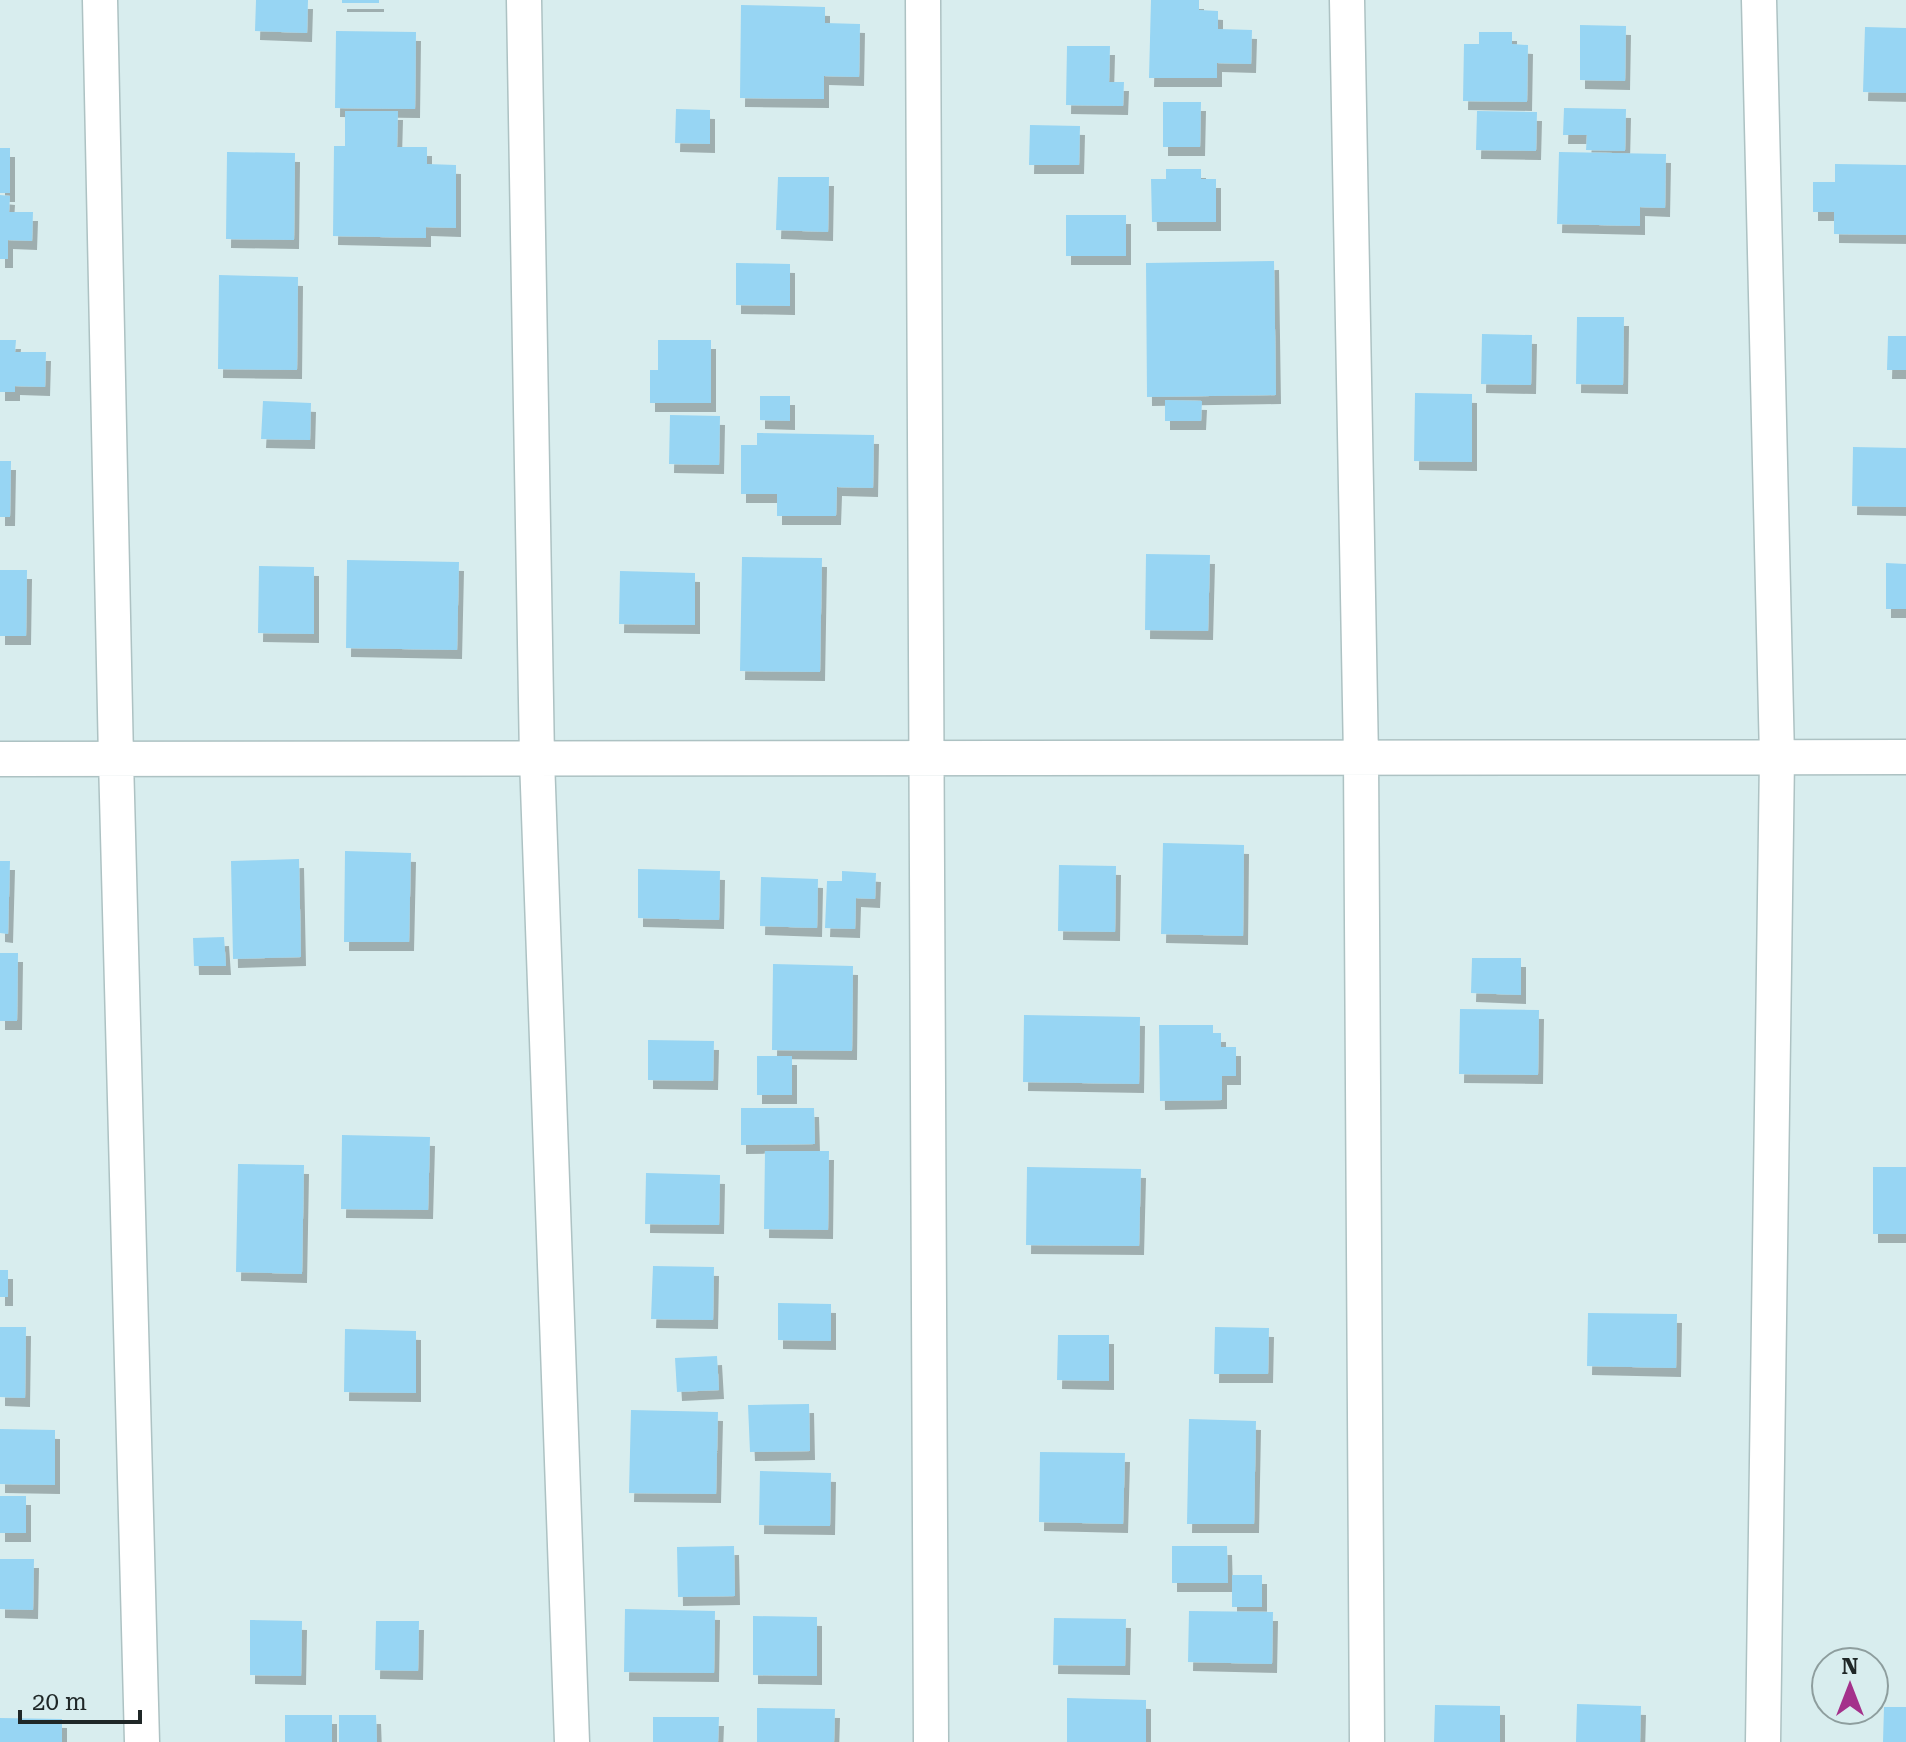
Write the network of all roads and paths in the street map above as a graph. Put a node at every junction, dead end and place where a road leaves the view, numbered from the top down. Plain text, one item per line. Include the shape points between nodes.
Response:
1 (100, 0) edge
2 (524, 0) edge
3 (923, 0) edge
4 (1347, 0) edge
5 (1759, 0) edge
6 (1777, 757) junction
7 (1906, 757) edge
8 (1361, 758) junction
9 (0, 759) edge
10 (116, 759) junction
11 (537, 759) junction
12 (928, 759) junction
13 (142, 1742) edge
14 (572, 1742) edge
15 (931, 1742) edge
16 (1367, 1742) edge
17 (1763, 1742) edge

1 - 10 street
2 - 11 street
3 - 12 street
4 - 8 street
5 - 6 street
6 - 7 street
6 - 8 street
6 - 17 street
8 - 12 street
8 - 16 street
9 - 10 street
10 - 11 street
10 - 13 street
11 - 12 street
11 - 14 street
12 - 15 street

